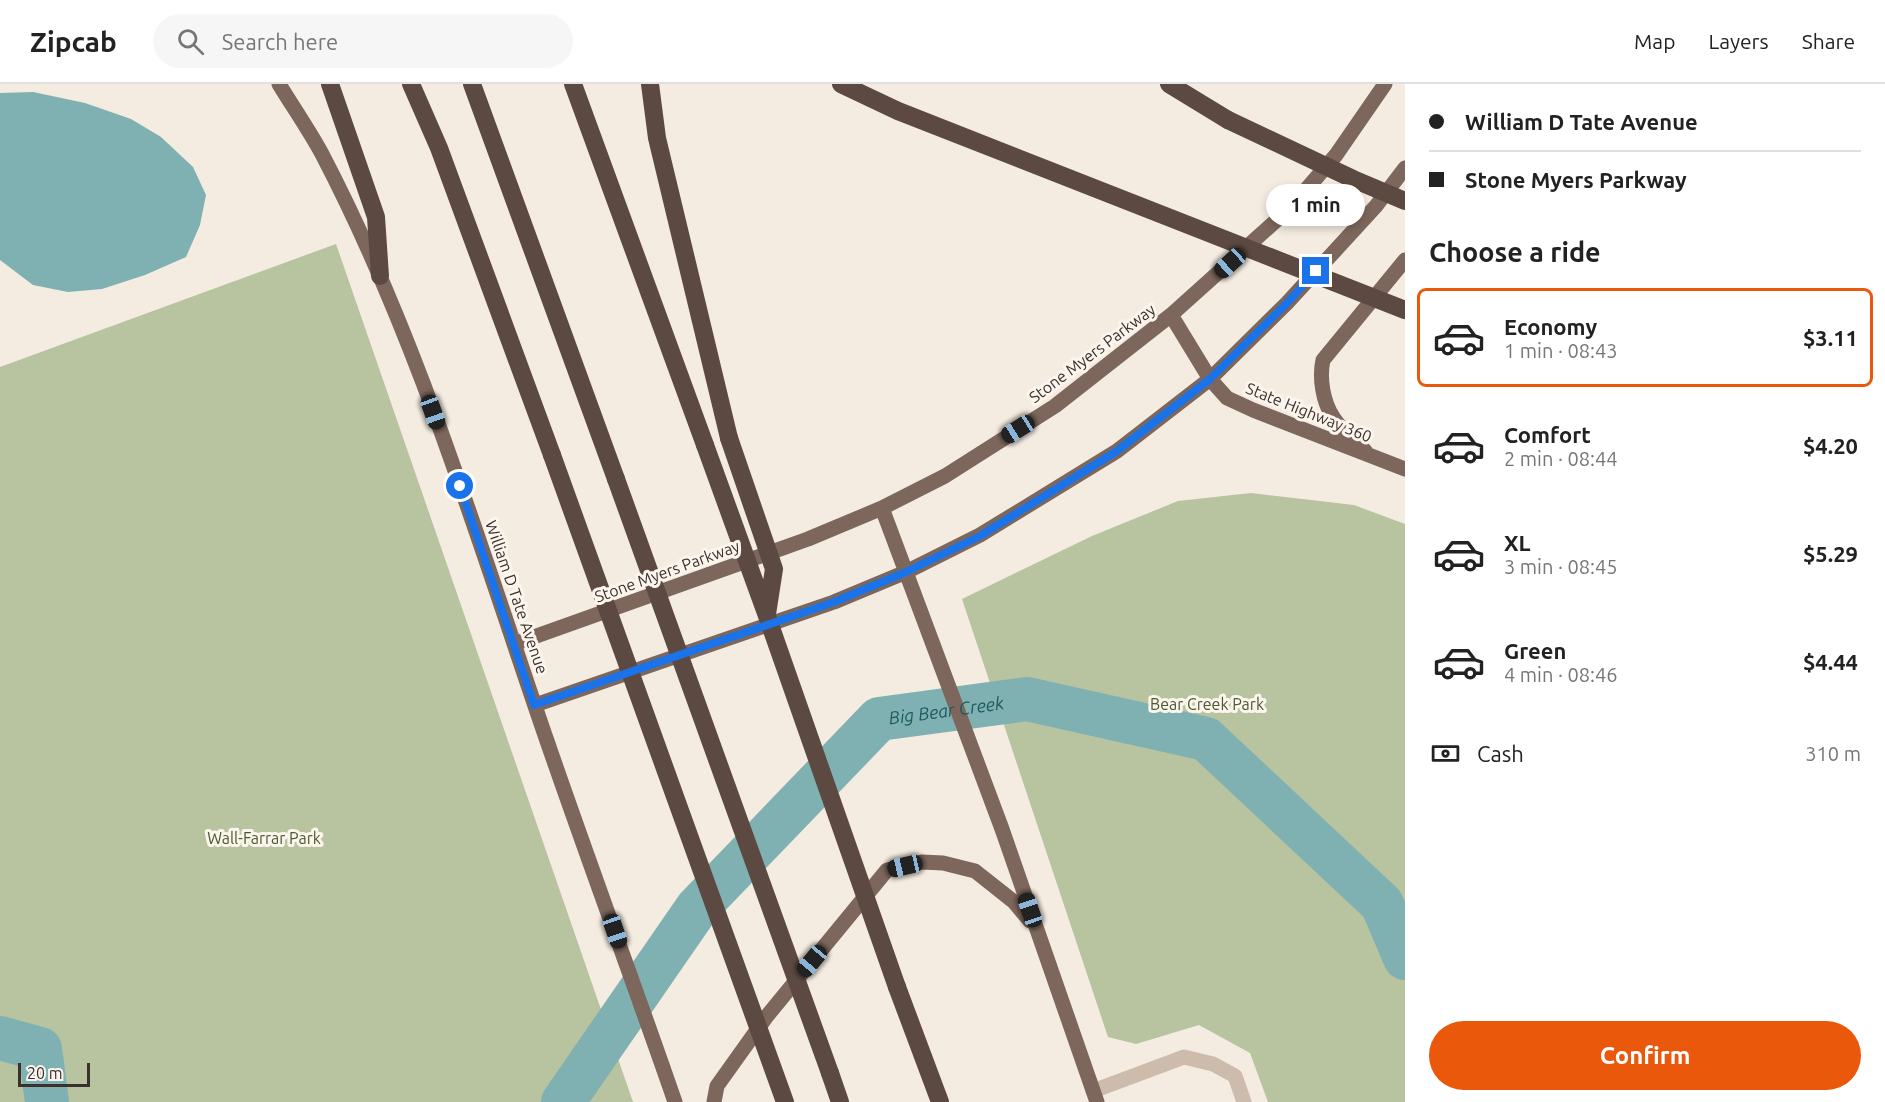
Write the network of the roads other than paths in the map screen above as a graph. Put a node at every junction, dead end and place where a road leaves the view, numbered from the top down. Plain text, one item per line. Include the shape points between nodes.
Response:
1 (279, 84) edge
2 (330, 84) edge
3 (411, 84) edge
4 (472, 84) edge
5 (573, 84) edge
6 (650, 84) edge
7 (841, 84) edge
8 (1169, 84) edge
9 (1385, 84) edge
10 (1405, 168) edge
11 (1405, 201) edge
12 (1405, 260) edge
13 (380, 276) junction
14 (1405, 310) edge
15 (1171, 315) junction
16 (1210, 379) junction
17 (1370, 455) junction
18 (1405, 469) edge
19 (882, 508) junction
20 (906, 572) junction
21 (767, 616) junction
22 (514, 645) junction
23 (534, 705) junction
24 (1037, 930) junction
25 (1095, 1096) edge
26 (940, 1100) edge
27 (675, 1102) edge
28 (714, 1102) edge
29 (785, 1102) edge
30 (840, 1102) edge
31 (1244, 1102) edge

1 - 13 main road, William D Tate Avenue via 321,153
2 - 13 highway via 376,217
3 - 29 highway, bridge via 439,148 552,455
4 - 30 highway, bridge
5 - 21 highway, bridge
6 - 21 highway, bridge via 657,138 729,438 774,569
7 - 14 highway, bridge via 898,111
8 - 11 highway, bridge via 1228,120
9 - 15 main road, Stone Myers Parkway via 1336,155 1304,192
10 - 16 main road via 1376,206 1287,303
12 - 17 main road via 1323,360 1320,373 1332,416
13 - 22 main road, William D Tate Avenue via 439,427
15 - 16 main road, State Highway 360
15 - 19 main road, Stone Myers Parkway via 1055,406 945,476
16 - 17 main road, State Highway 360 via 1227,398
16 - 20 main road via 1117,451 980,536
17 - 18 main road, State Highway 360
19 - 20 main road
19 - 22 main road, Stone Myers Parkway via 808,539
20 - 23 main road via 834,602
20 - 24 main road
21 - 26 highway, bridge
22 - 23 main road, William D Tate Avenue
23 - 27 main road, William D Tate Avenue
24 - 25 main road
24 - 28 main road via 1014,902 975,871 922,862 887,870 767,1016 717,1086
25 - 31 lane via 1184,1056 1213,1064 1235,1076

